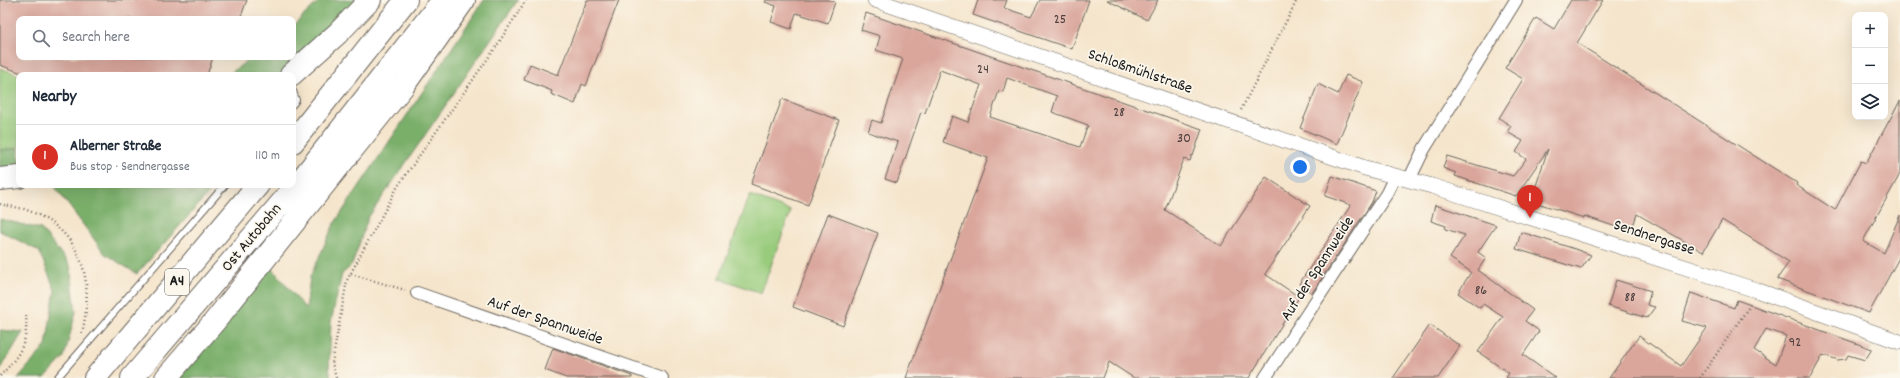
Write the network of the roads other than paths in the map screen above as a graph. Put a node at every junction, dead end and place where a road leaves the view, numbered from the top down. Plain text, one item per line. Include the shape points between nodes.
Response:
1 (370, 0) edge
2 (406, 0) edge
3 (443, 0) edge
4 (464, 0) edge
5 (875, 0) edge
6 (1516, 0) edge
7 (294, 72) edge
8 (296, 138) edge
9 (16, 177) edge
10 (1402, 178) junction
11 (0, 179) edge
12 (296, 186) edge
13 (222, 188) edge
14 (255, 188) edge
15 (294, 188) edge
16 (417, 293) road end
17 (1900, 342) edge
18 (57, 378) edge
19 (95, 378) edge
20 (132, 378) edge
21 (166, 378) edge
22 (662, 378) edge
23 (1265, 378) edge

1 - 7 highway
2 - 8 highway
3 - 12 highway, Ost Autobahn / A4
4 - 21 highway via 404,85 215,321
5 - 10 street, Schloßmühlstraße via 1365,168
6 - 10 street, Auf der Spannweide via 1424,149
9 - 11 highway
10 - 17 street, Sendnergasse via 1759,290
10 - 23 street, Auf der Spannweide via 1387,193
13 - 18 lane
14 - 19 highway, Ost Autobahn / A4
15 - 20 highway, Ost Autobahn / A4
16 - 22 street, Auf der Spannweide

